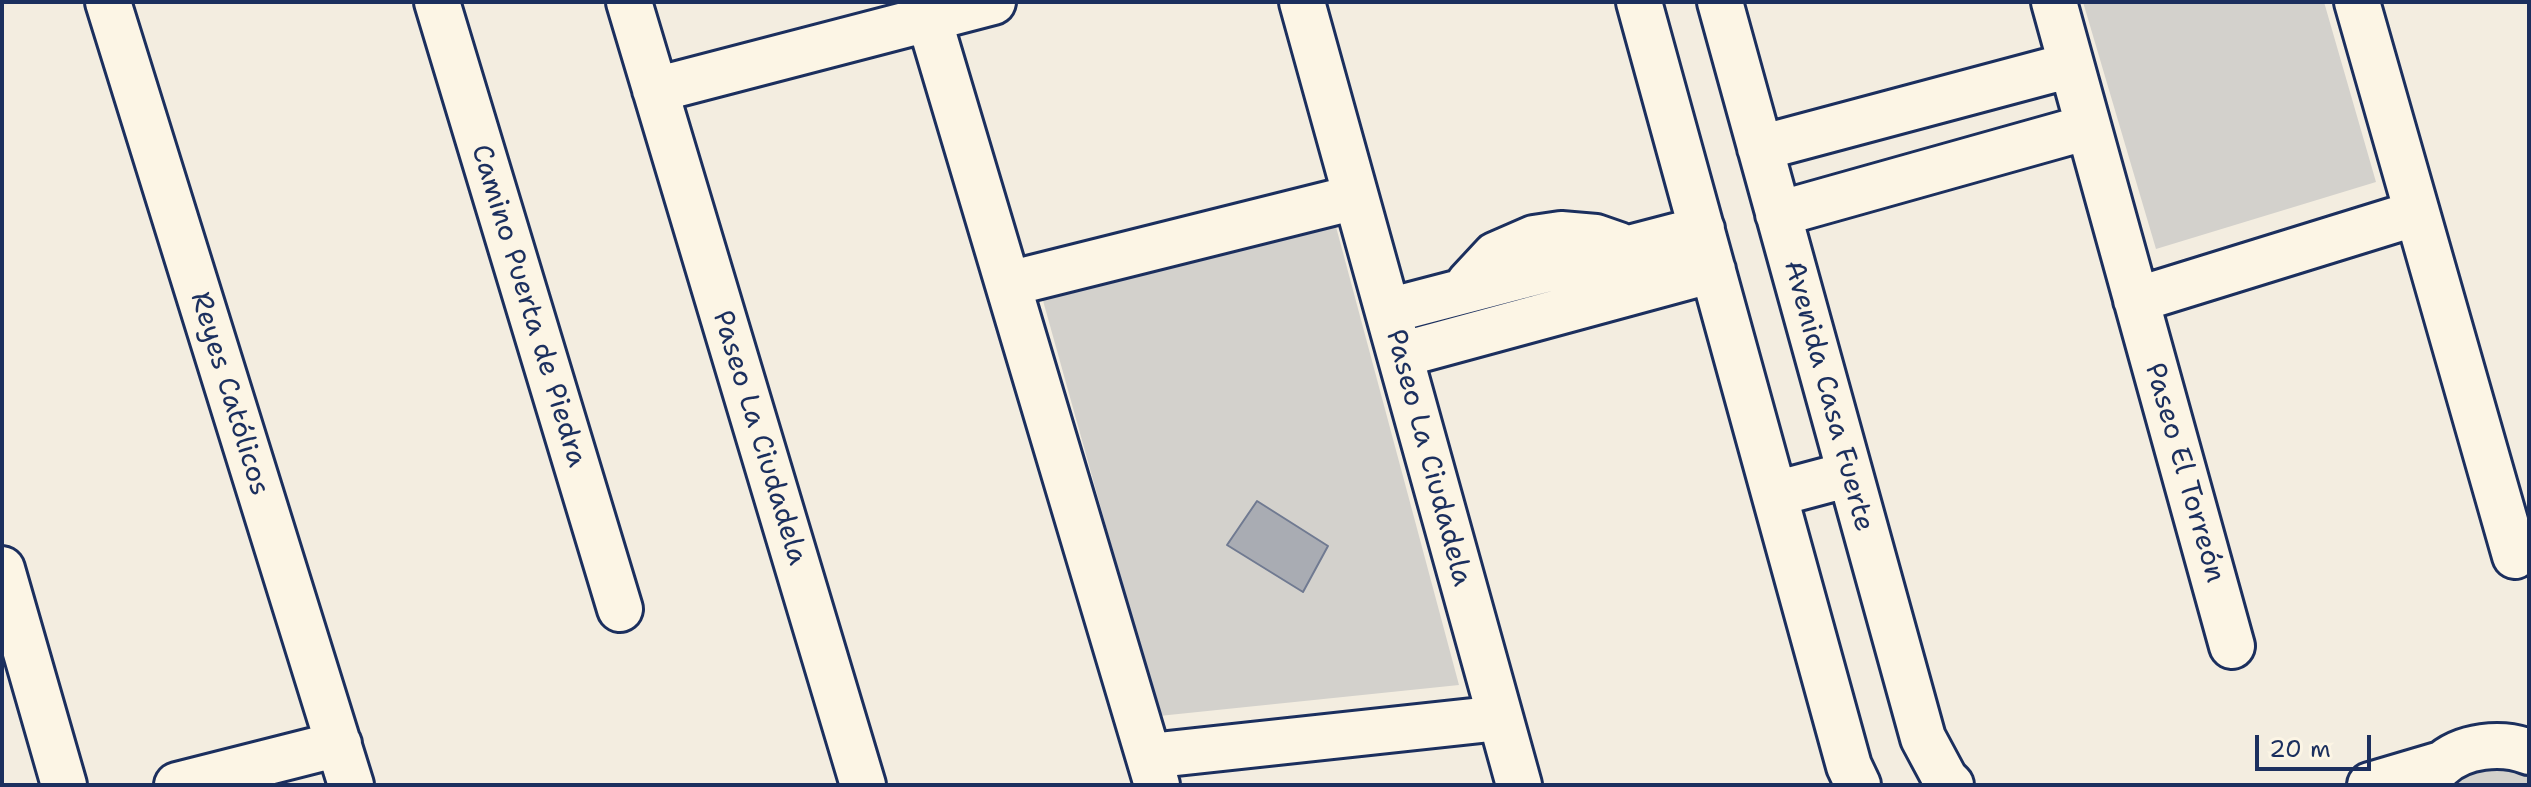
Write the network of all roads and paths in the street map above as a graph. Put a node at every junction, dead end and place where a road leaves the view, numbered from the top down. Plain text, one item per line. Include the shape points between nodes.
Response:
1 (108, 2) edge
2 (437, 2) edge
3 (629, 2) edge
4 (993, 2) edge
5 (1302, 2) edge
6 (1639, 2) edge
7 (1720, 2) edge
8 (2054, 2) edge
9 (2357, 2) edge
10 (929, 19) junction
11 (2071, 65) junction
12 (655, 90) junction
13 (2088, 127) junction
14 (1760, 148) junction
15 (1356, 197) junction
16 (2417, 213) junction
17 (1778, 214) junction
18 (1708, 250) junction
19 (1008, 284) junction
20 (2136, 300) junction
21 (1388, 311) junction
22 (1400, 355) junction
23 (1850, 474) junction
24 (1775, 494) junction
25 (2515, 556) dead end
26 (2, 569) edge
27 (620, 609) dead end
28 (2232, 646) dead end
29 (1500, 718) junction
30 (339, 744) junction
31 (2528, 750) edge
32 (1153, 771) edge
33 (2432, 774) edge
34 (64, 785) edge
35 (177, 785) edge
36 (351, 785) edge
37 (863, 785) edge
38 (1519, 785) edge
39 (1858, 785) edge
40 (1951, 785) edge
41 (2370, 785) edge

1 - 30 street, Reyes Católicos
2 - 27 street, Camino Puerta de Piedra
3 - 12 street, Paseo La Ciudadela
4 - 10 street
5 - 15 street, Paseo La Ciudadela
6 - 18 street
7 - 14 street, Avenida Casa Fuerte
8 - 11 street, Paseo El Torreón
9 - 16 street
10 - 12 street
10 - 19 street
11 - 13 street, Paseo El Torreón
11 - 14 street
12 - 37 street, Paseo La Ciudadela
13 - 17 street
13 - 20 street, Paseo El Torreón
14 - 17 street, Avenida Casa Fuerte
15 - 19 street
15 - 21 street, Paseo La Ciudadela
16 - 20 street
16 - 25 street
17 - 23 street, Avenida Casa Fuerte
18 - 21 street via 1629,248
18 - 22 street
18 - 24 street
19 - 32 street
20 - 28 street, Paseo El Torreón
21 - 22 street, Paseo La Ciudadela
22 - 29 street, Paseo La Ciudadela
23 - 24 street
23 - 40 street, Avenida Casa Fuerte via 1923,738
24 - 39 street
26 - 34 street
29 - 32 street
29 - 38 street, Paseo La Ciudadela
30 - 35 street
30 - 36 street, Reyes Católicos
31 - 33 street via 2496,745 2467,750
33 - 41 street

